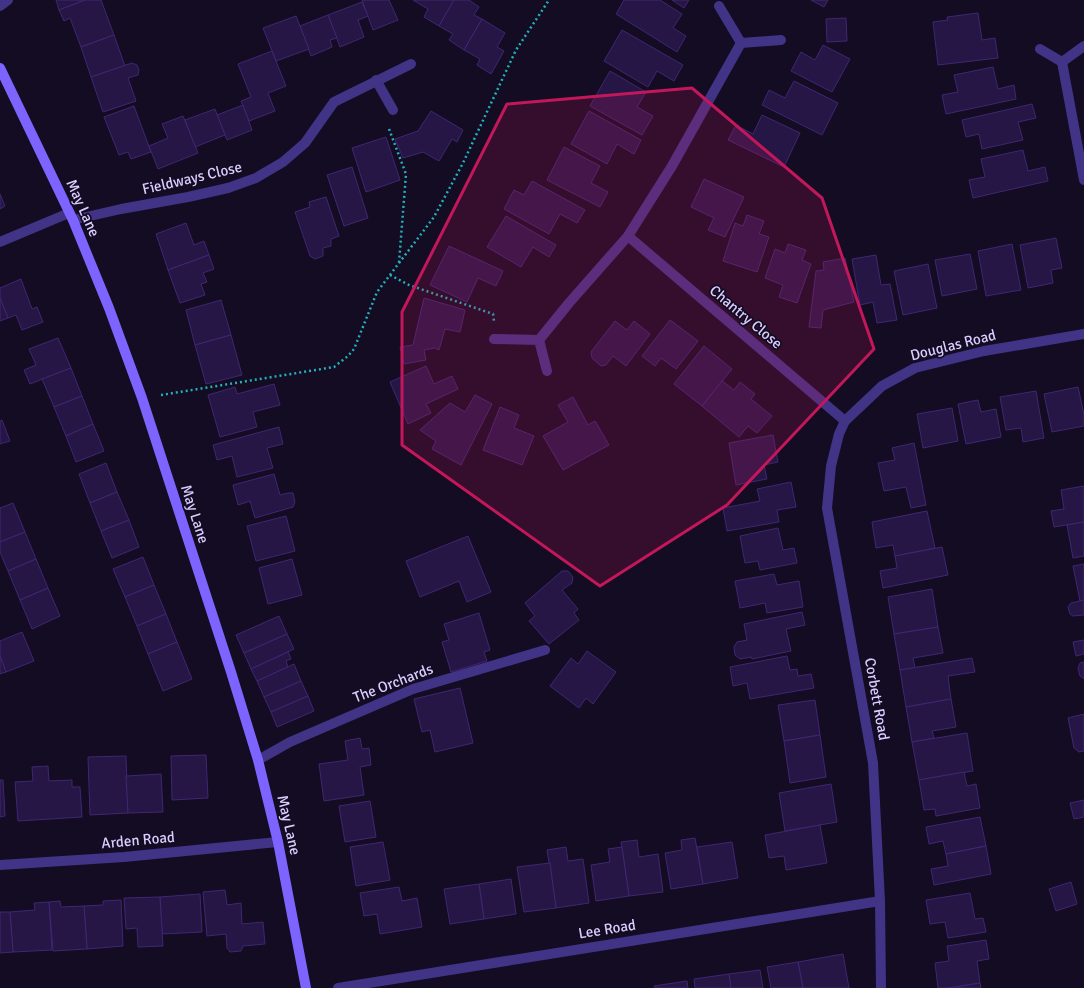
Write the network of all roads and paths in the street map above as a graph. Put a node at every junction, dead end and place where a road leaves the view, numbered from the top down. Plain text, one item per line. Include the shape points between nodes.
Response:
1 (8, 0) edge
2 (549, 0) edge
3 (0, 6) edge
4 (719, 6) dead end
5 (781, 40) dead end
6 (741, 43) junction
7 (1084, 46) edge
8 (1040, 49) dead end
9 (1062, 62) junction
10 (411, 64) dead end
11 (0, 68) edge
12 (376, 80) junction
13 (393, 110) joint
14 (1084, 180) edge
15 (71, 216) junction
16 (628, 236) junction
17 (0, 242) edge
18 (399, 264) junction
19 (390, 275) junction
20 (1084, 334) edge
21 (494, 339) joint
22 (539, 340) junction
23 (547, 371) dead end
24 (142, 398) junction
25 (845, 421) junction
26 (545, 650) dead end
27 (258, 760) junction
28 (278, 842) junction
29 (0, 865) edge
30 (880, 901) junction
31 (361, 986) edge
32 (306, 988) edge
33 (338, 988) edge
34 (881, 988) edge

1 - 3 street
2 - 18 path via 516,50 463,163 434,217
4 - 6 street
5 - 6 street
6 - 16 street via 672,166
7 - 9 street
8 - 9 street
9 - 14 street
10 - 12 street, Fieldways Close
11 - 15 street, May Lane
12 - 13 street
12 - 15 street, Fieldways Close via 334,102 305,143 283,162 256,178 228,188 188,197
13 - 18 path via 385,120 406,174
15 - 17 street, Fieldways Close
15 - 24 street, May Lane
16 - 22 street
16 - 25 street, Chantry Close
18 - 19 path
19 - 21 path via 409,285 493,314
19 - 24 path via 377,292 354,349 334,367
20 - 25 street, Douglas Road via 984,351 915,368 882,386
21 - 22 street
22 - 23 street
24 - 27 street, May Lane
25 - 30 street, Corbett Road via 831,466 827,508 873,763
26 - 27 street, The Orchards via 413,688 290,742
27 - 28 street, May Lane
28 - 29 street, Arden Road via 124,857
28 - 32 street, May Lane
30 - 31 street, Lee Road
30 - 34 street, Corbett Road
31 - 33 street, Lee Road

